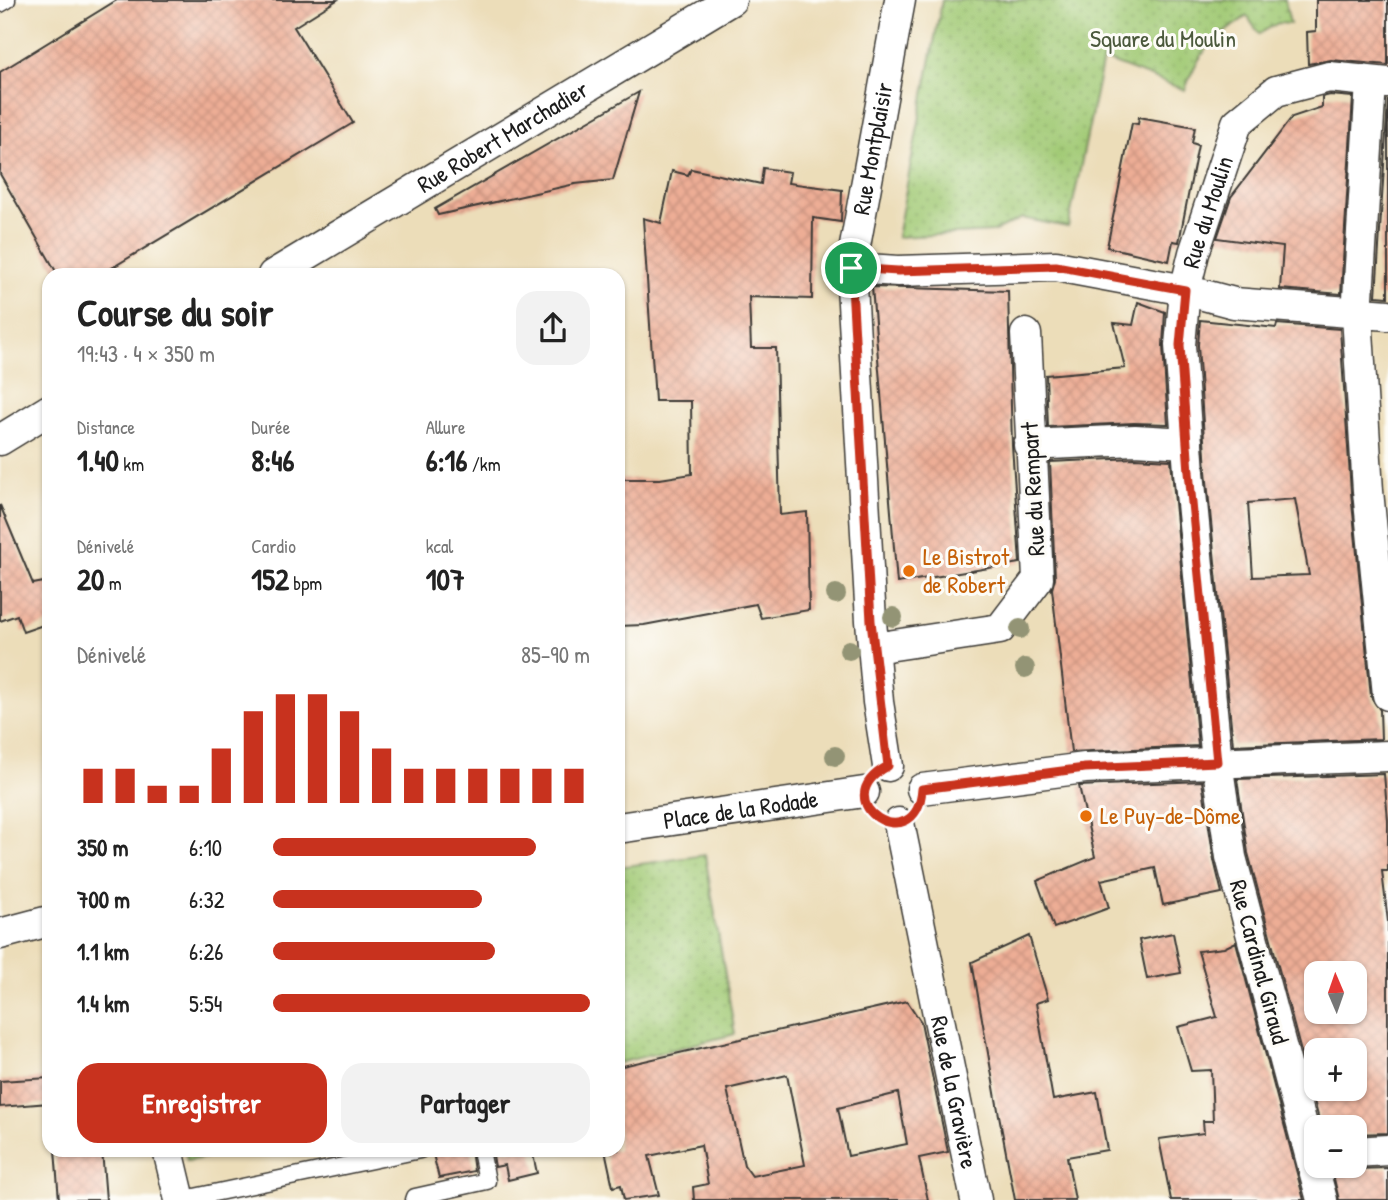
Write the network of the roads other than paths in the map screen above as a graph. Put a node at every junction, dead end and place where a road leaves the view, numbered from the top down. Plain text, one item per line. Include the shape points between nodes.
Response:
1 (7, 0) edge
2 (731, 0) edge
3 (900, 0) edge
4 (0, 4) edge
5 (1379, 82) edge
6 (285, 268) edge
7 (851, 268) junction
8 (1185, 290) junction
9 (1357, 315) junction
10 (1388, 315) edge
11 (1026, 334) dead end
12 (42, 414) edge
13 (0, 440) edge
14 (1187, 443) junction
15 (1029, 445) junction
16 (1378, 491) edge
17 (874, 648) junction
18 (1388, 695) edge
19 (1388, 756) edge
20 (1217, 762) junction
21 (888, 766) junction
22 (922, 789) junction
23 (864, 792) junction
24 (899, 823) junction
25 (625, 827) edge
26 (42, 923) edge
27 (0, 934) edge
28 (1304, 1119) edge
29 (1388, 1150) edge
30 (1367, 1151) edge
31 (170, 1157) edge
32 (386, 1157) edge
33 (482, 1157) edge
34 (1318, 1178) edge
35 (180, 1200) edge
36 (414, 1200) edge
37 (976, 1200) edge
38 (1322, 1200) edge

1 - 4 lane
2 - 6 street, Rue Robert Marchadier
3 - 7 street, Rue Montplaisir
5 - 8 street, Rue du Moulin via 1329,78 1276,91 1237,123
5 - 9 street
7 - 8 street via 1056,266
7 - 17 street, Rue Montplaisir
8 - 9 street via 1234,303
8 - 14 street, Rue du Moulin via 1180,345
9 - 10 street
9 - 16 street
11 - 15 street, Rue du Rempart
12 - 13 street
14 - 15 street via 1135,440
14 - 20 street, Rue du Moulin
15 - 17 street, Rue du Rempart via 1038,579 1000,629
16 - 18 street
17 - 21 street
19 - 20 street
20 - 22 street via 1043,772
20 - 28 street, Rue Cardinal Giraud via 1231,857
21 - 22 street via 903,767 916,775
21 - 23 street via 872,775
22 - 24 street via 921,804 912,817
23 - 24 street via 866,806 874,816 885,823
23 - 25 street, Place de la Rodade
24 - 37 street, Rue de la Gravière
26 - 27 street
29 - 30 street
31 - 35 street
32 - 35 lane
33 - 36 lane via 487,1181
34 - 38 street, Rue Cardinal Giraud

